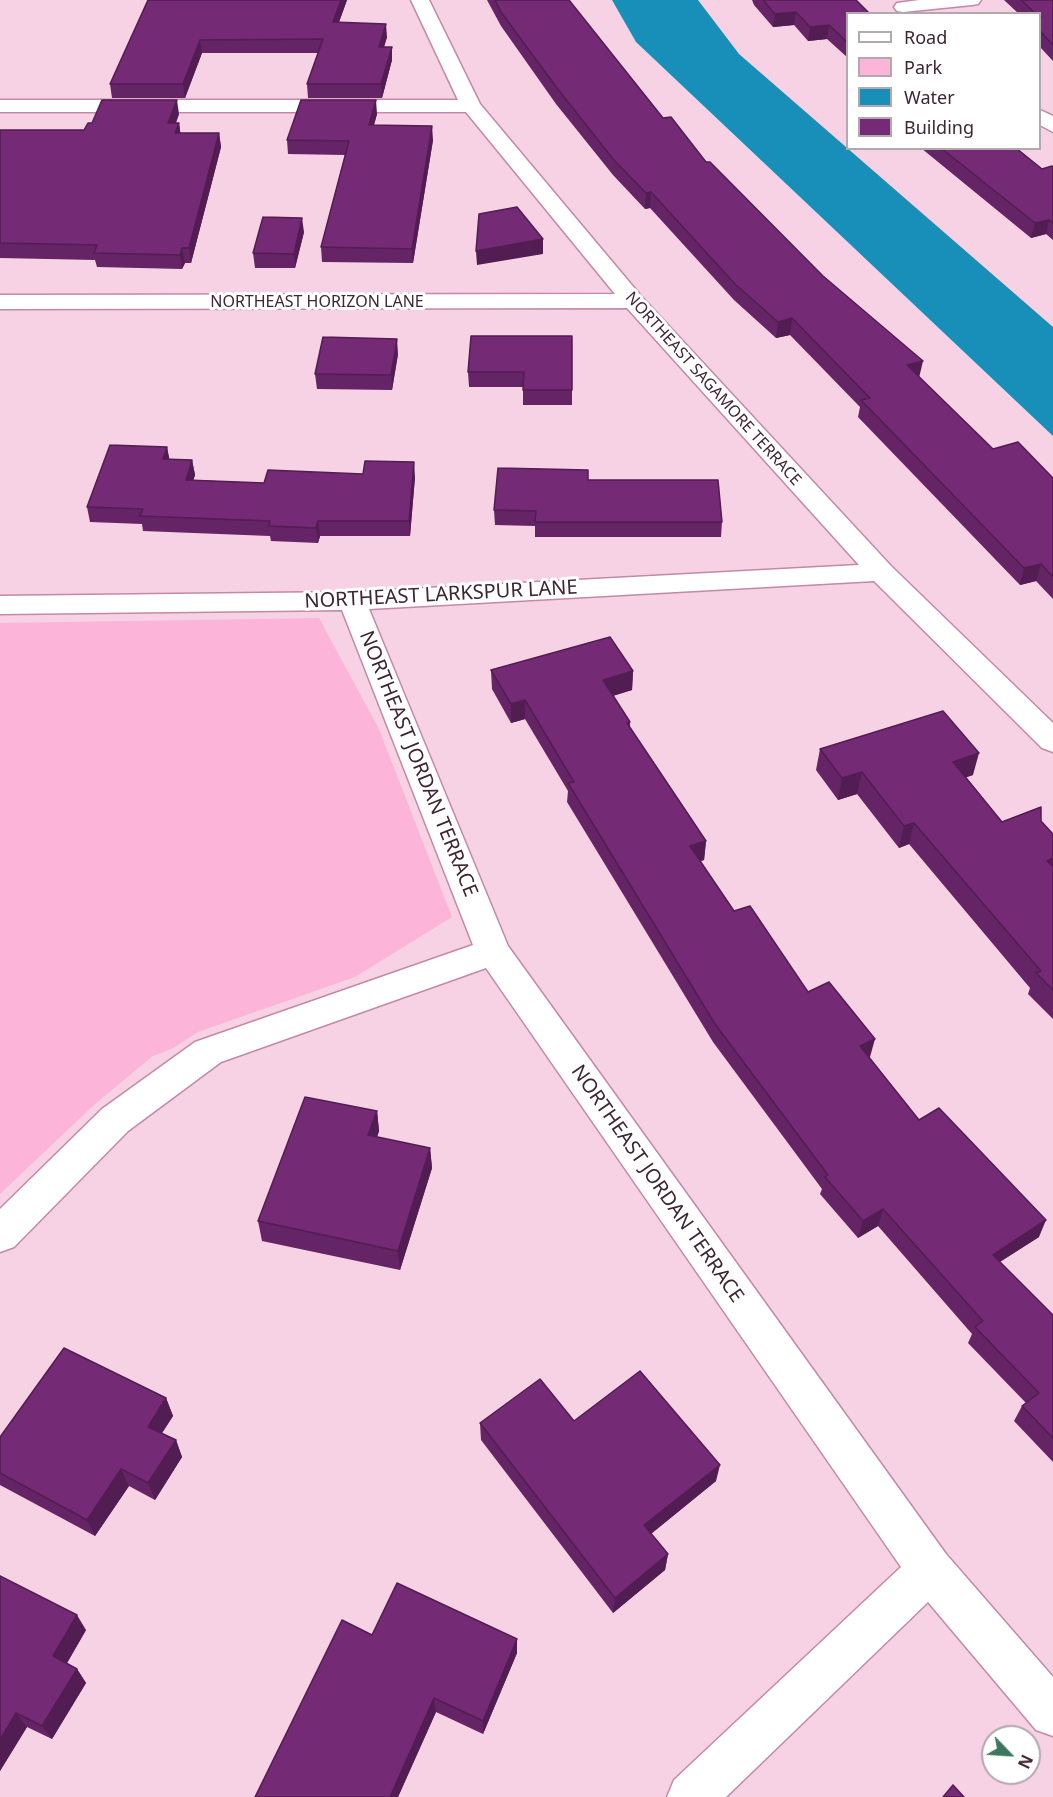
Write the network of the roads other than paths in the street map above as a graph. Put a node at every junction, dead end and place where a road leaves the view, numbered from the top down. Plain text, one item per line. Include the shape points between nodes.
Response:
1 (420, 0) edge
2 (972, 0) edge
3 (904, 7) edge
4 (0, 105) edge
5 (471, 106) junction
6 (1041, 117) edge
7 (1053, 126) edge
8 (633, 301) junction
9 (0, 302) edge
10 (881, 572) junction
11 (352, 601) junction
12 (0, 605) edge
13 (1053, 741) edge
14 (493, 952) junction
15 (0, 1235) edge
16 (930, 1570) junction
17 (1053, 1713) edge
18 (691, 1797) edge

1 - 5 street, NORTHEAST SAGAMORE TERRACE
2 - 3 street
4 - 5 street
5 - 8 street, NORTHEAST SAGAMORE TERRACE
6 - 7 street
8 - 9 street, NORTHEAST HORIZON LANE
8 - 10 street, NORTHEAST SAGAMORE TERRACE
10 - 11 street, NORTHEAST LARKSPUR LANE
10 - 13 street, NORTHEAST SAGAMORE TERRACE
11 - 12 street, NORTHEAST LARKSPUR LANE
11 - 14 street, NORTHEAST JORDAN TERRACE
14 - 15 street via 208,1052 115,1120
14 - 16 street, NORTHEAST JORDAN TERRACE
16 - 17 street, NORTHEAST JORDAN TERRACE
16 - 18 street

